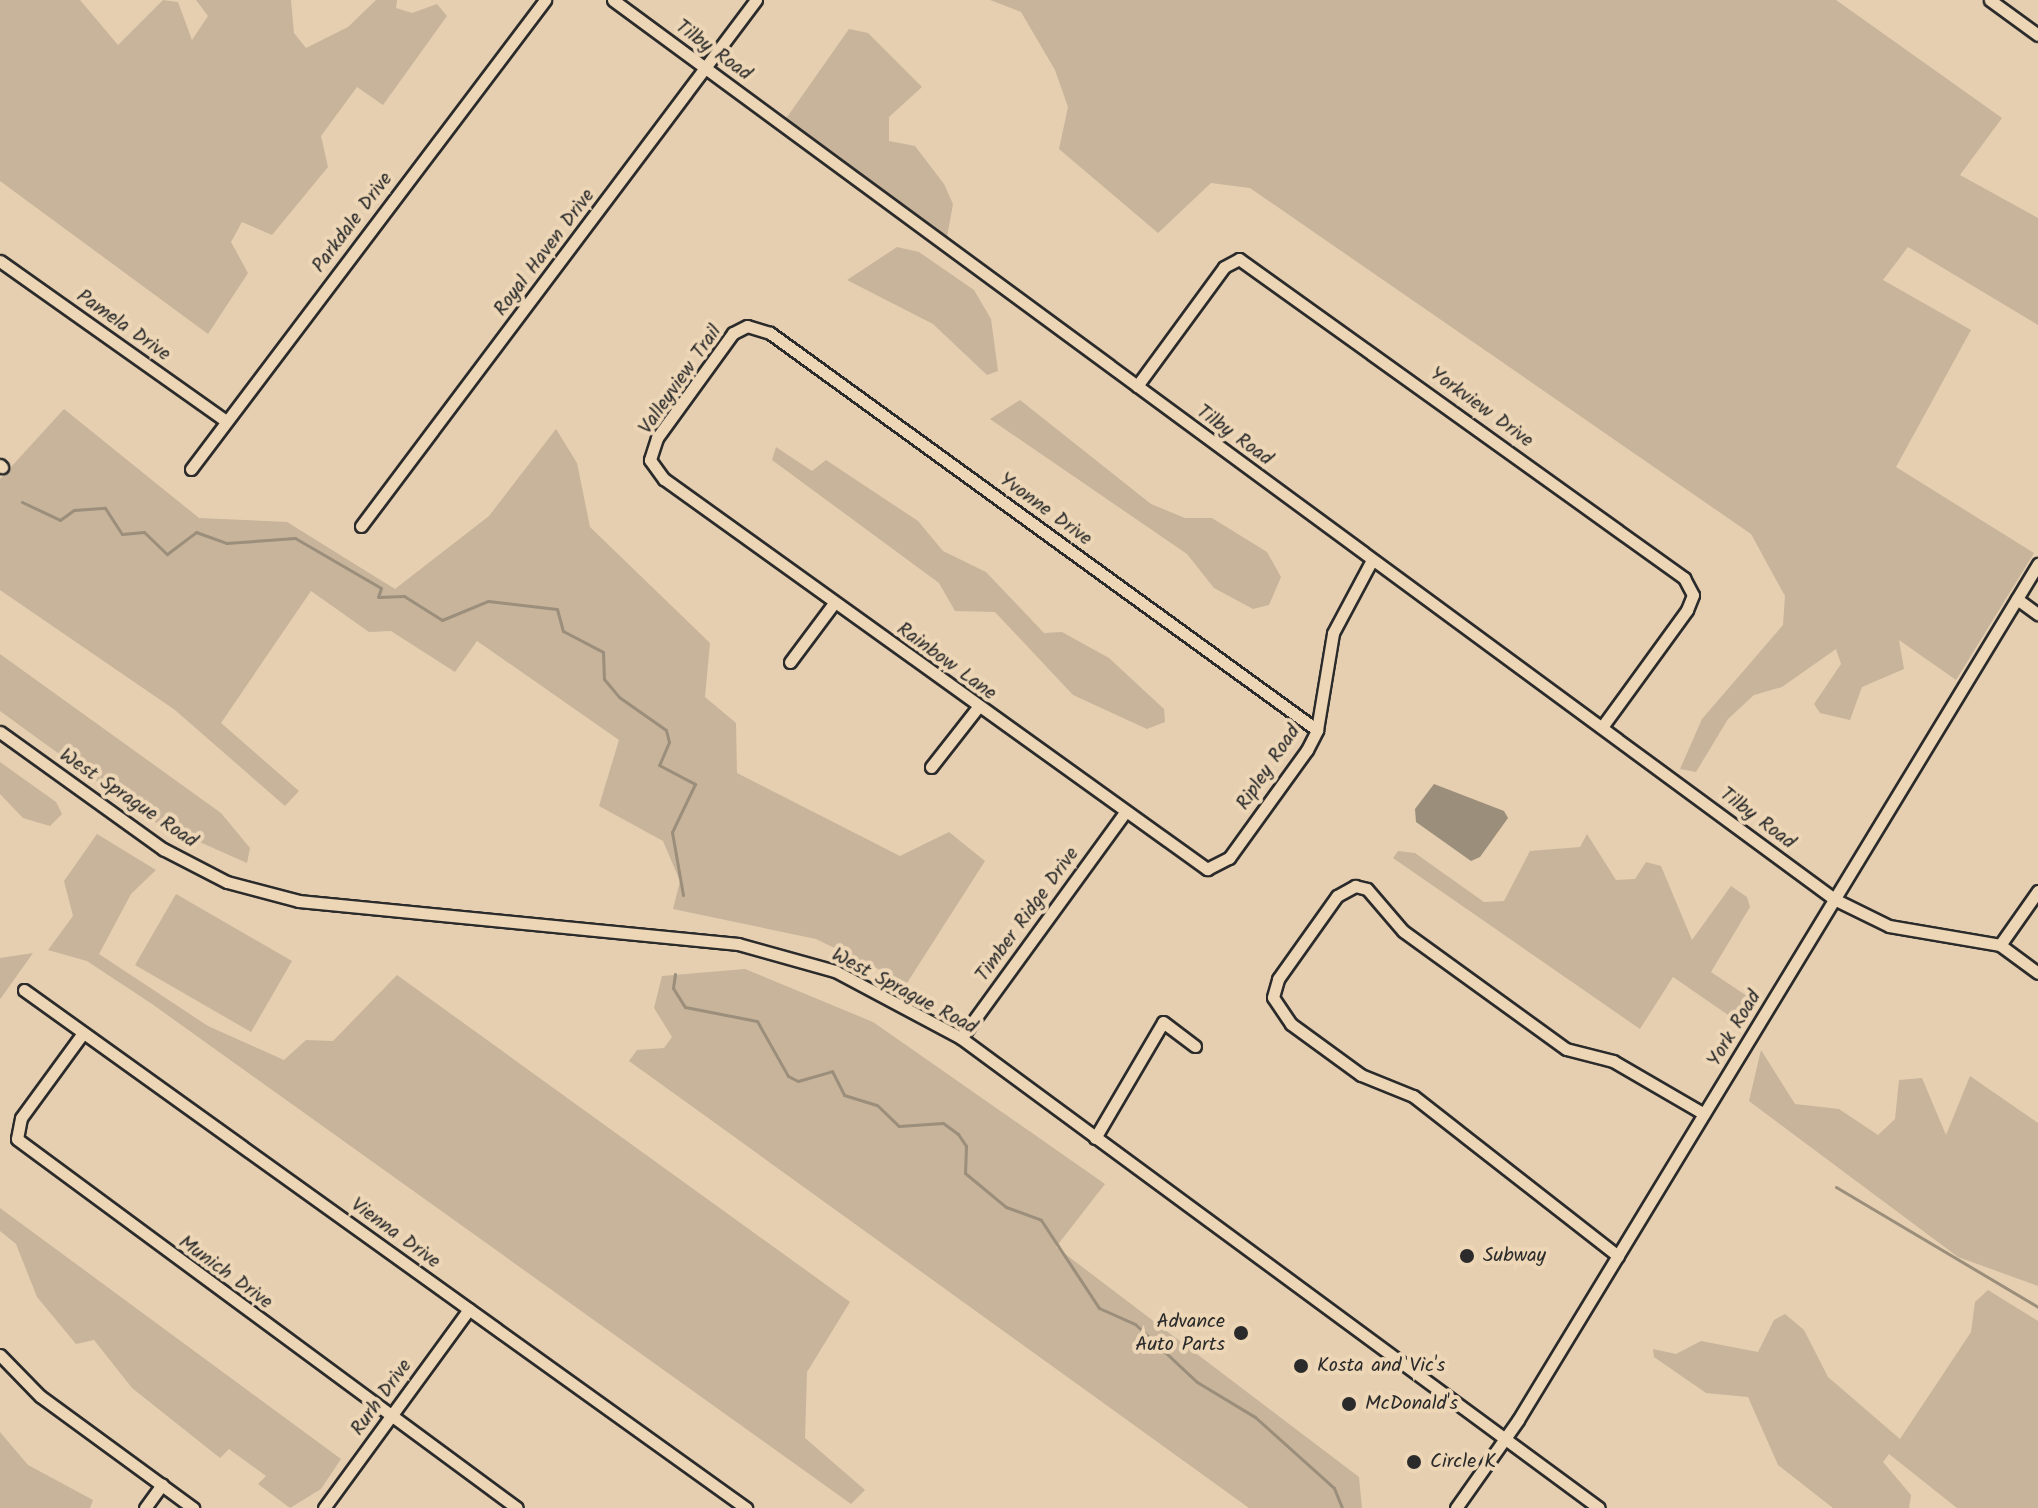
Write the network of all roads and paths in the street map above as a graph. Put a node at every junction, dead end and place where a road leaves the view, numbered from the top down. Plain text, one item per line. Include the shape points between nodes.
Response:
1 (545, 0) edge
2 (613, 0) edge
3 (756, 0) edge
4 (1990, 0) edge
5 (2038, 35) edge
6 (706, 68) junction
7 (4, 264) edge
8 (0, 279) edge
9 (747, 326) joint
10 (1137, 386) junction
11 (226, 421) junction
12 (650, 460) joint
13 (191, 469) dead end
14 (361, 526) dead end
15 (1372, 560) junction
16 (2038, 564) edge
17 (2017, 599) junction
18 (834, 603) junction
19 (2038, 614) edge
20 (790, 662) dead end
21 (978, 707) junction
22 (1602, 727) junction
23 (1317, 730) junction
24 (0, 732) edge
25 (931, 767) dead end
26 (1124, 814) junction
27 (1229, 858) joint
28 (2038, 891) edge
29 (1834, 899) junction
30 (2000, 945) junction
31 (2038, 973) edge
32 (24, 990) dead end
33 (83, 1033) junction
34 (961, 1038) junction
35 (1195, 1046) dead end
36 (1704, 1114) junction
37 (1095, 1138) junction
38 (1618, 1256) junction
39 (469, 1309) junction
40 (0, 1355) edge
41 (390, 1417) junction
42 (1503, 1440) junction
43 (162, 1485) junction
44 (145, 1508) edge
45 (193, 1508) edge
46 (324, 1508) edge
47 (517, 1508) edge
48 (746, 1508) edge
49 (1456, 1508) edge
50 (1599, 1508) edge

1 - 11 street, Parkdale Drive
2 - 6 street, Tilby Road
3 - 6 street, Royal Haven Drive
4 - 5 street
6 - 10 street, Tilby Road
6 - 14 street, Royal Haven Drive
7 - 8 street
7 - 11 street, Pamela Drive
9 - 12 street, Valleyview Trail via 733,333 682,403
9 - 23 street, Yvonne Drive via 770,333
10 - 15 street, Tilby Road
10 - 22 street, Yorkview Drive via 1224,267 1239,259 1684,578 1693,595
11 - 13 street, Parkdale Drive
12 - 18 street, Rainbow Lane via 664,479
15 - 22 street, Tilby Road
15 - 23 street, Ripley Road via 1333,633
16 - 17 street, York Road
17 - 19 street
17 - 29 street, York Road
18 - 20 street
18 - 21 street, Rainbow Lane
21 - 25 street
21 - 26 street, Rainbow Lane
22 - 29 street, Tilby Road
23 - 27 street, Ripley Road
24 - 34 street, West Sprague Road via 163,849 227,882 299,901 738,944 835,971
26 - 27 street, Rainbow Lane via 1207,869
26 - 34 street, Timber Ridge Drive
28 - 30 street
29 - 30 street, Tilby Road via 1889,926
29 - 36 street, York Road
30 - 31 street
32 - 33 street, Vienna Drive
33 - 39 street, Vienna Drive
33 - 41 street, Munich Drive via 21,1118 17,1139
34 - 37 street, West Sprague Road
35 - 37 street via 1163,1022
36 - 38 street, York Road
36 - 38 street via 1613,1061 1566,1049 1403,931 1367,889 1355,886 1337,896 1278,979 1273,997 1291,1024 1361,1075 1413,1096
37 - 42 street, West Sprague Road
38 - 42 street, York Road
39 - 41 street, Rurh Drive
39 - 48 street, Vienna Drive
40 - 43 street via 40,1396
41 - 46 street, Rurh Drive
41 - 47 street, Munich Drive
42 - 49 street, York Road
42 - 50 street, West Sprague Road
43 - 44 street
43 - 45 street

